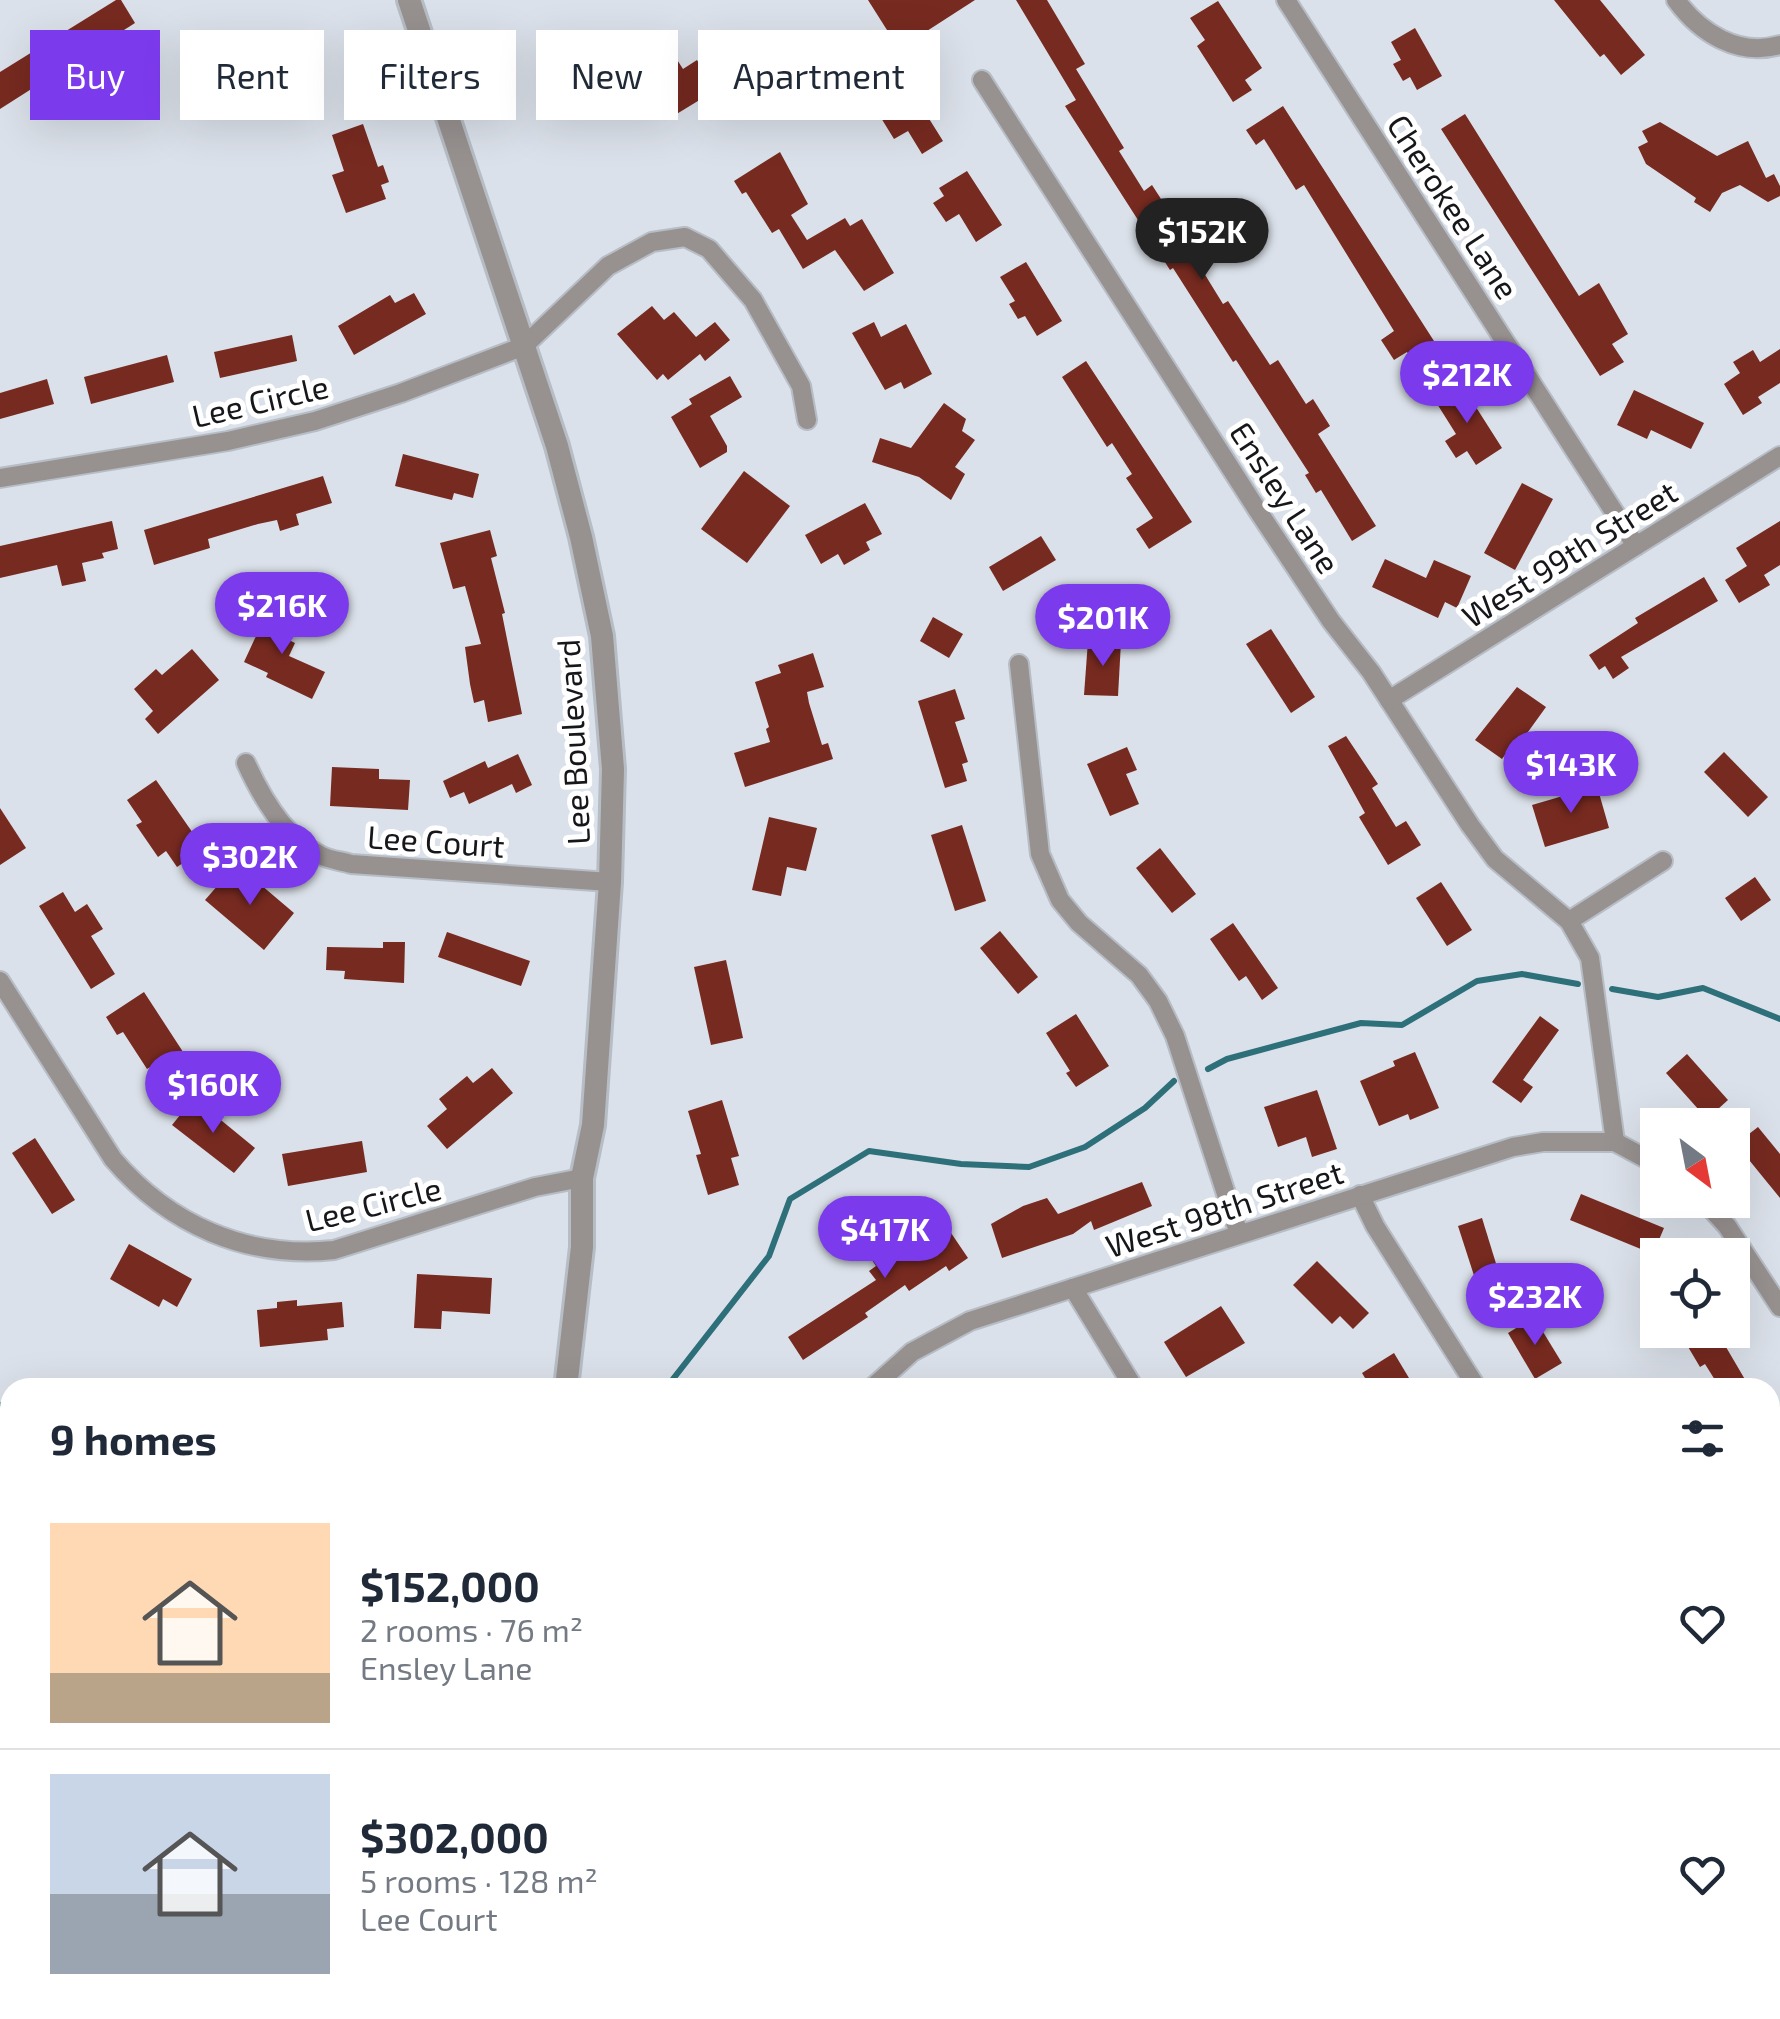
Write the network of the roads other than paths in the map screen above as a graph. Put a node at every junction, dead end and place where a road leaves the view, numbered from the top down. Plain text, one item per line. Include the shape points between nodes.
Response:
1 (409, 0) edge
2 (1286, 0) edge
3 (1676, 0) edge
4 (1780, 45) edge
5 (982, 80) dead end
6 (524, 346) junction
7 (806, 420) dead end
8 (1780, 456) edge
9 (0, 478) edge
10 (1636, 546) junction
11 (1019, 664) dead end
12 (1389, 700) junction
13 (246, 763) dead end
14 (1663, 861) dead end
15 (610, 882) junction
16 (1569, 921) junction
17 (0, 982) edge
18 (1616, 1142) junction
19 (1640, 1155) edge
20 (582, 1178) junction
21 (1360, 1195) junction
22 (1720, 1218) edge
23 (1238, 1234) junction
24 (1073, 1288) junction
25 (1780, 1307) edge
26 (567, 1378) edge
27 (883, 1378) edge
28 (1128, 1378) edge
29 (1471, 1378) edge

1 - 6 street, Lee Boulevard
2 - 10 street, Cherokee Lane
3 - 4 street via 1707,33 1748,49
5 - 12 street, Ensley Lane via 1258,511
6 - 7 street via 608,266 652,242 684,236 709,249 753,300 800,386
6 - 9 street, Lee Circle via 315,422
6 - 15 street, Lee Boulevard via 582,537 602,636 613,770
8 - 10 street, West 99th Street
10 - 12 street, West 99th Street
11 - 23 street via 1040,854 1060,900 1158,1001 1176,1036
12 - 16 street, Ensley Lane via 1495,859
13 - 15 street, Lee Court via 280,820 321,856 351,864
14 - 16 street
15 - 20 street, Lee Boulevard via 593,1125
16 - 18 street, Ensley Lane via 1590,958
17 - 20 street, Lee Circle via 113,1159 171,1213 205,1232 276,1251 334,1250
18 - 19 street
18 - 21 street, West 98th Street via 1514,1147
20 - 26 street, Lee Boulevard via 582,1246
21 - 23 street, West 98th Street
21 - 29 street
22 - 25 street
23 - 24 street, West 98th Street
24 - 27 street, West 98th Street via 944,1333
24 - 28 street

